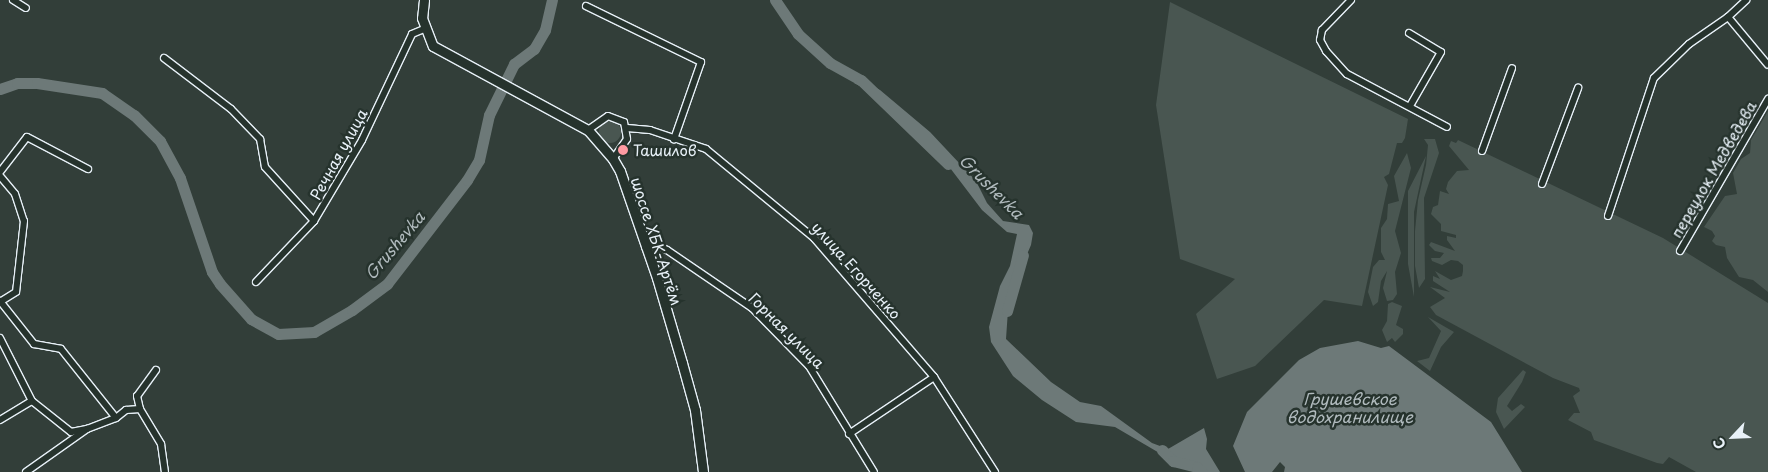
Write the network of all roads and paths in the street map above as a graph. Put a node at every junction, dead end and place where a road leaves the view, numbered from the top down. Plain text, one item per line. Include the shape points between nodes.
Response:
1 (14, 0) edge
2 (424, 0) edge
3 (1351, 0) edge
4 (1746, 0) edge
5 (586, 6) dead end
6 (26, 8) dead end
7 (1728, 17) junction
8 (424, 29) junction
9 (1409, 33) dead end
10 (164, 58) dead end
11 (1768, 65) edge
12 (1512, 68) dead end
13 (1578, 88) dead end
14 (1768, 99) edge
15 (1410, 106) junction
16 (1447, 127) dead end
17 (628, 128) junction
18 (588, 130) junction
19 (674, 138) junction
20 (1482, 152) dead end
21 (612, 159) junction
22 (88, 169) dead end
23 (0, 174) edge
24 (1542, 184) dead end
25 (1608, 216) dead end
26 (314, 221) junction
27 (645, 247) junction
28 (1680, 251) dead end
29 (256, 282) dead end
30 (1, 301) edge
31 (0, 338) edge
32 (156, 370) dead end
33 (934, 377) junction
34 (32, 401) junction
35 (140, 409) junction
36 (116, 418) junction
37 (0, 420) edge
38 (87, 429) junction
39 (849, 434) junction
40 (26, 472) edge
41 (165, 472) edge
42 (703, 472) edge
43 (874, 472) edge
44 (996, 472) edge

1 - 6 street
2 - 8 main road
3 - 15 street via 1322,30 1320,40 1347,74
4 - 7 street
5 - 19 street via 701,62
7 - 11 street
7 - 25 street via 1689,44 1654,78
8 - 18 main road, шоссе ХБК-Артём via 433,46 443,53
8 - 26 street, Речная улица via 412,34 362,140
9 - 15 street via 1441,52
10 - 26 street via 231,109 260,139 265,167
12 - 20 street
13 - 24 street
14 - 28 street, переулок Медведева
15 - 16 street
17 - 18 street via 622,120 611,116
17 - 19 street, улица Егорченко via 650,130
17 - 21 street via 626,141
18 - 21 main road, шоссе ХБК-Артём
19 - 33 street, улица Егорченко via 706,149 814,238
21 - 27 main road, шоссе ХБК-Артём via 620,171
22 - 23 street via 28,137
23 - 30 street via 15,194 24,221 16,292
26 - 29 street, Речная улица
27 - 39 street, Горная улица via 657,245 667,250 752,308 809,366 844,419
27 - 42 main road, шоссе ХБК-Артём via 695,410
30 - 36 street via 34,344 61,349
31 - 34 street
32 - 35 street via 137,396
33 - 39 street
33 - 44 street, улица Егорченко
34 - 37 street
34 - 38 street via 71,432
35 - 36 street via 126,410
35 - 41 street via 161,444
36 - 38 street
38 - 40 street
39 - 43 street, Горная улица

